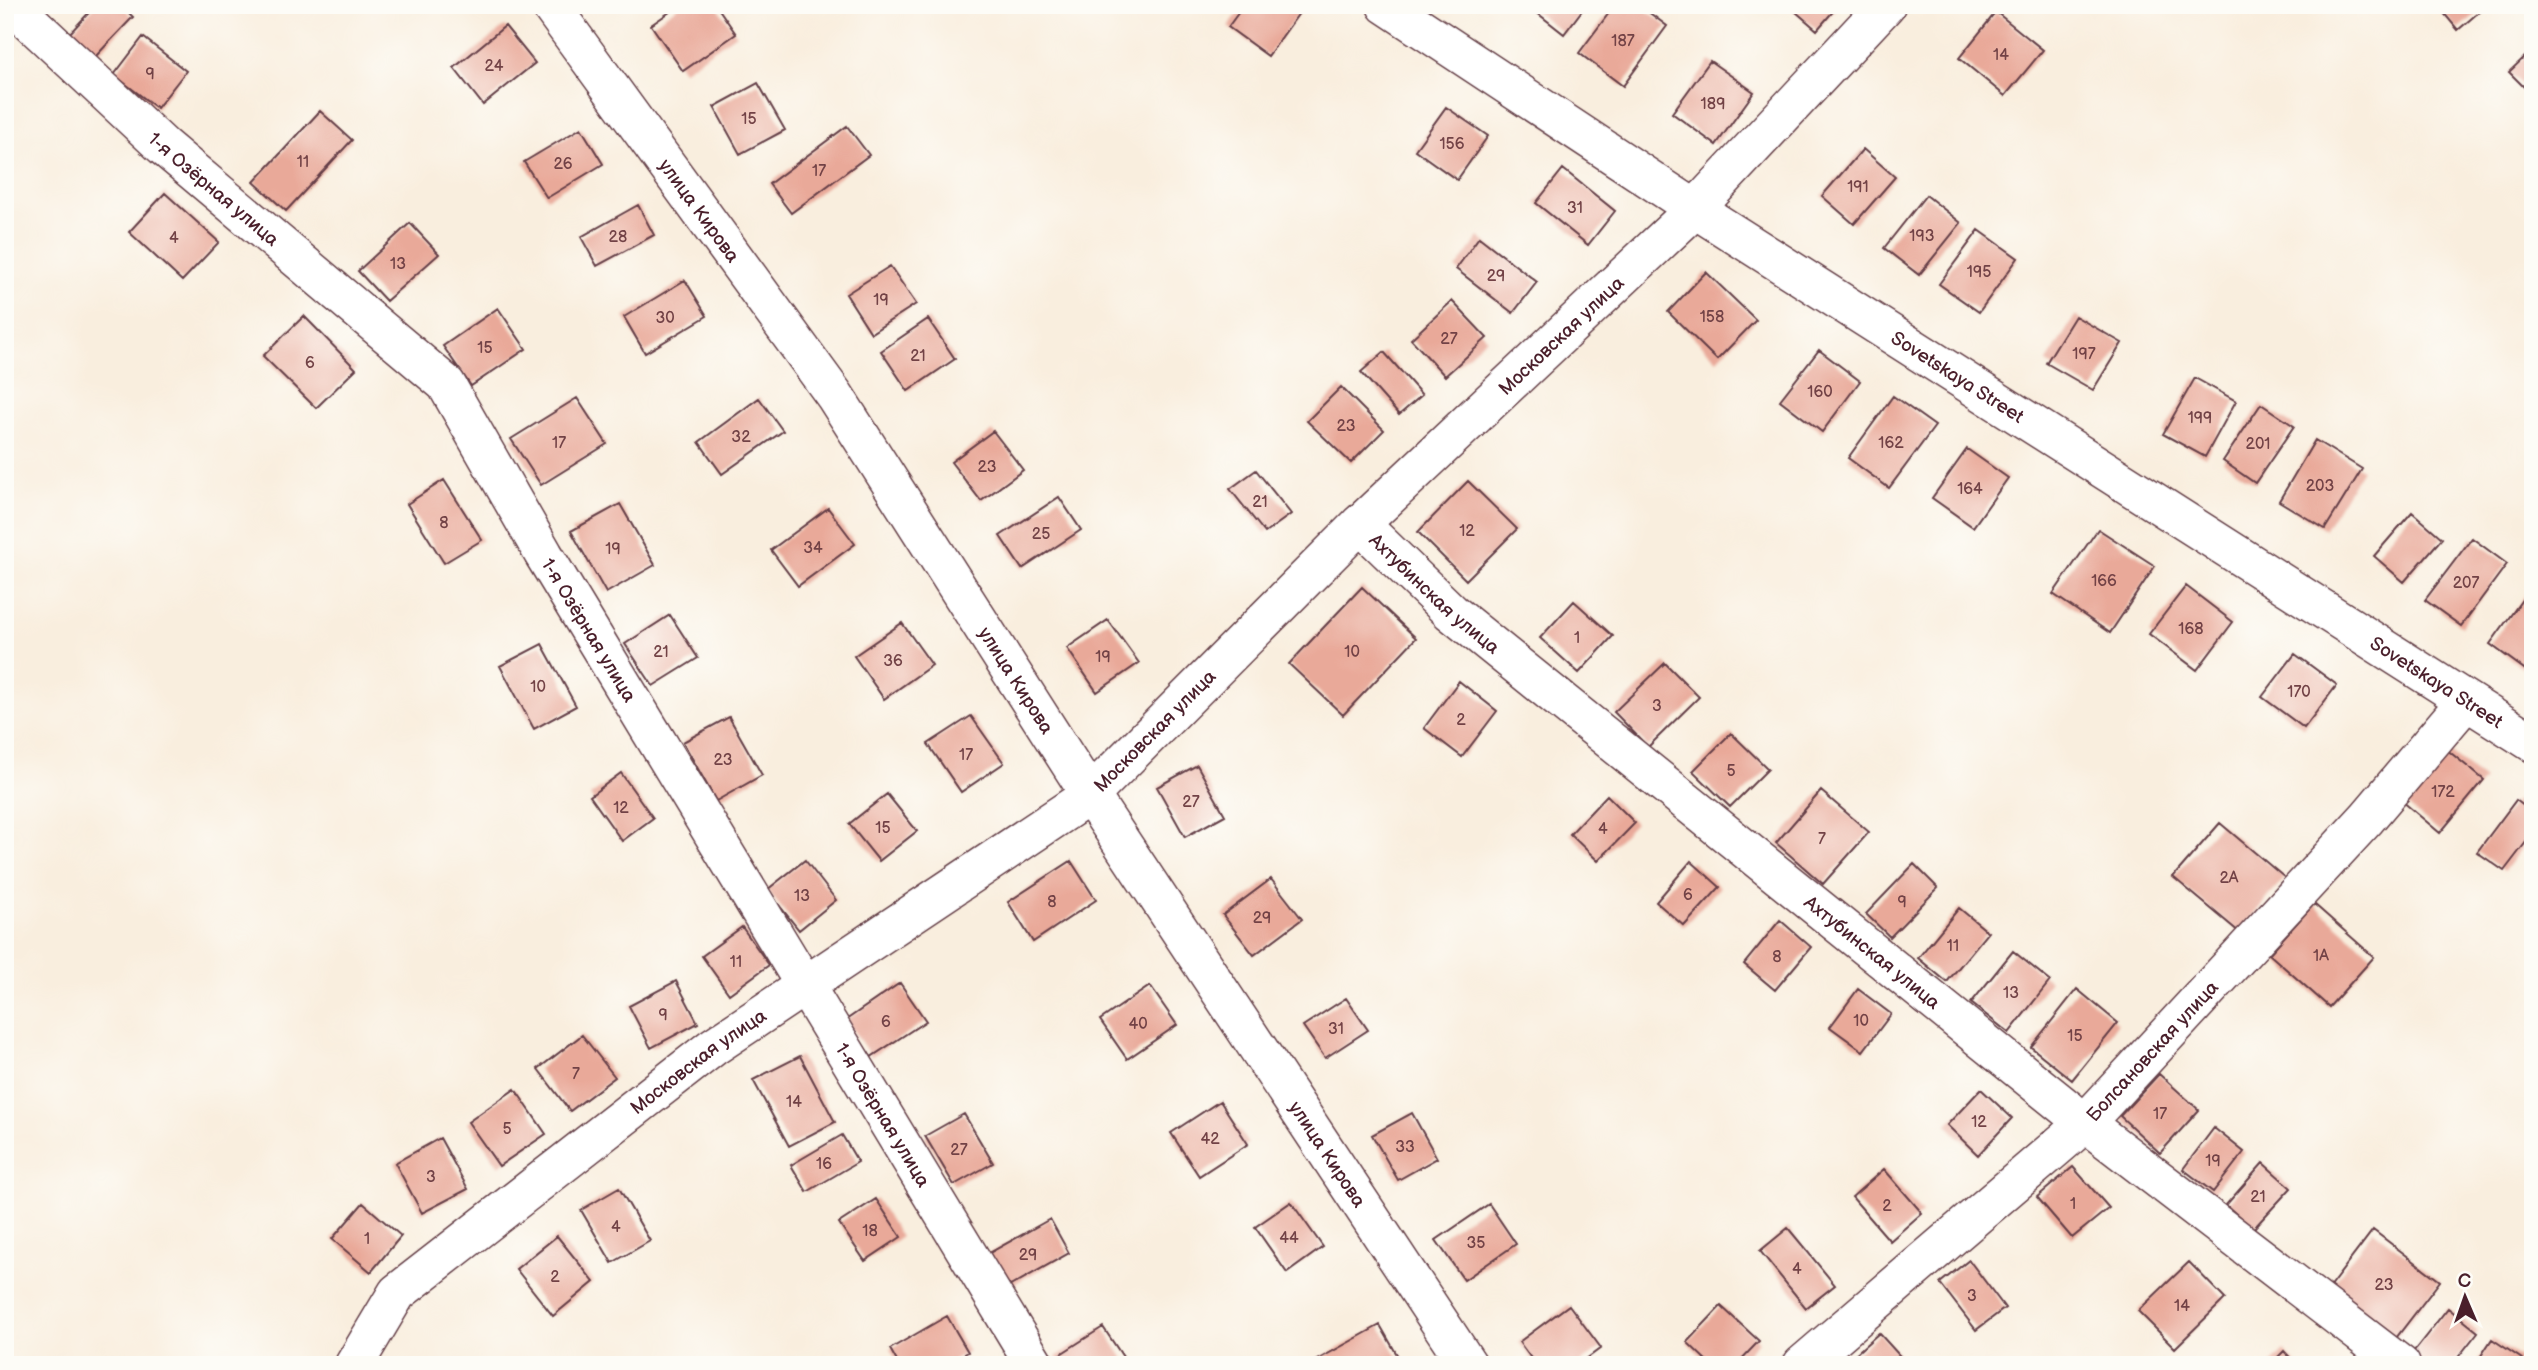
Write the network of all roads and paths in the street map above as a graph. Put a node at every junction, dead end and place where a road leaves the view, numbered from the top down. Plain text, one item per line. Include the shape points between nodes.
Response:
1 (12, 5) edge
2 (550, 5) edge
3 (1386, 5) edge
4 (1885, 5) edge
5 (1695, 209) junction
6 (1360, 524) junction
7 (2466, 701) junction
8 (2533, 743) edge
9 (1090, 794) junction
10 (804, 985) junction
11 (2085, 1123) junction
12 (354, 1365) edge
13 (1035, 1365) edge
14 (1468, 1365) edge
15 (1802, 1365) edge
16 (2401, 1365) edge

1 - 10 street, 1-я Озёрная улица via 163,146 446,384
2 - 9 street, улица Кирова via 835,396
3 - 5 street, Sovetskaya Street
4 - 5 street, Московская улица
5 - 6 street, Московская улица
5 - 7 street, Sovetskaya Street
6 - 9 street, Московская улица
6 - 11 street, Ахтубинская улица via 1451,612
7 - 8 street, Sovetskaya Street
7 - 11 street, Болсановская улица via 2367,818
9 - 10 street, Московская улица
9 - 14 street, улица Кирова
10 - 12 street, Московская улица via 713,1047 397,1293
10 - 13 street, 1-я Озёрная улица
11 - 15 street, Болсановская улица
11 - 16 street, Ахтубинская улица

